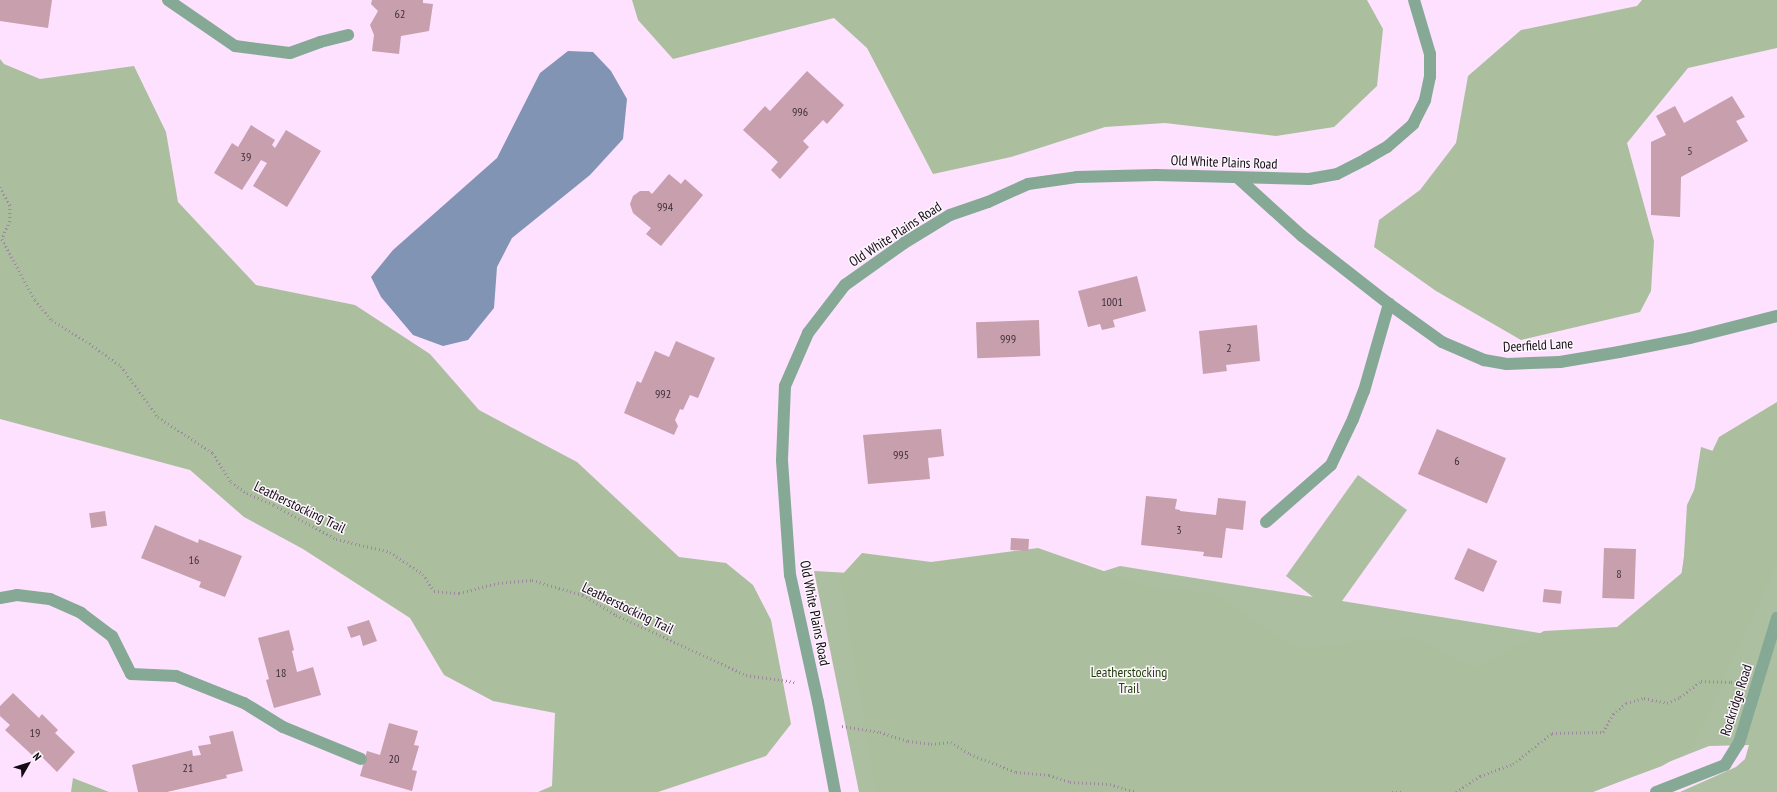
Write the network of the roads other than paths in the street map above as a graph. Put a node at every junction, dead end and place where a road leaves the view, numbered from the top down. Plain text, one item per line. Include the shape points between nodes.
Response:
1 (168, 0) edge
2 (1414, 0) edge
3 (348, 35) dead end
4 (1238, 178) junction
5 (1389, 304) junction
6 (1777, 316) edge
7 (1266, 522) dead end
8 (0, 598) edge
9 (1777, 618) edge
10 (361, 759) dead end
11 (835, 792) edge
12 (1656, 792) edge

1 - 3 street via 235,46 290,53
2 - 4 street, Old White Plains Road via 1430,54 1430,77 1425,100 1412,124 1387,147 1337,174 1309,179
4 - 5 street, Deerfield Lane via 1302,236
4 - 11 street, Old White Plains Road via 1156,175 1078,177 1028,184 988,202 950,214 904,243 845,285 808,333 785,386 782,460 790,575
5 - 6 street, Deerfield Lane via 1442,342 1484,360 1507,364 1560,362 1619,352 1690,338
5 - 7 street via 1364,392 1331,465
8 - 10 street via 17,594 50,599 81,613 112,636 131,674 176,676 244,703 283,727
9 - 12 street, Rockridge Road via 1739,743 1725,765

